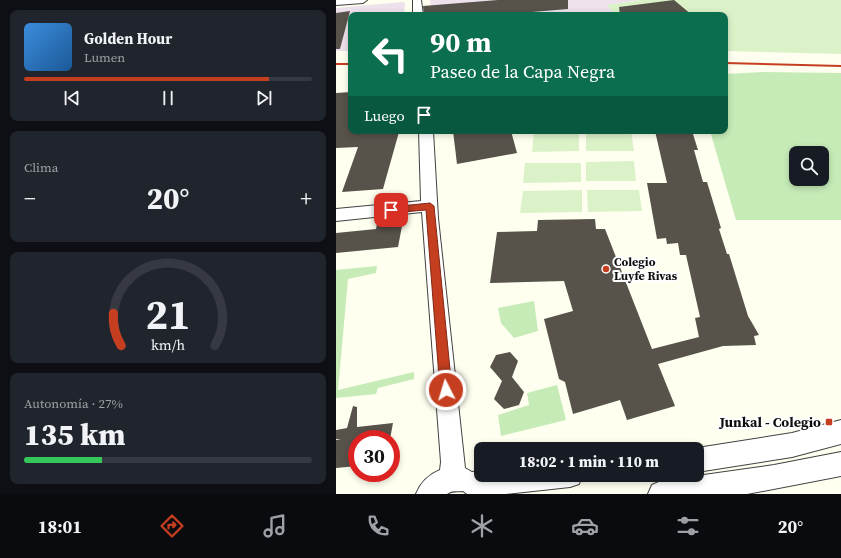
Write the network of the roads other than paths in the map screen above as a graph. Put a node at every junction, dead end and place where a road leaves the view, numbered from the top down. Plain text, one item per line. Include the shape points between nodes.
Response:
1 (363, 0) edge
2 (417, 0) edge
3 (336, 2) edge
4 (418, 12) edge
5 (426, 134) edge
6 (430, 206) junction
7 (336, 215) edge
8 (841, 432) edge
9 (704, 459) edge
10 (841, 464) edge
11 (503, 482) edge
12 (468, 485) edge
13 (720, 490) edge
14 (429, 494) edge
15 (661, 494) edge

1 - 3 street
2 - 4 street
5 - 6 street
6 - 7 street
6 - 12 street via 453,462
8 - 9 street via 792,445
10 - 13 street
11 - 12 street
12 - 14 street via 438,484
13 - 15 street

